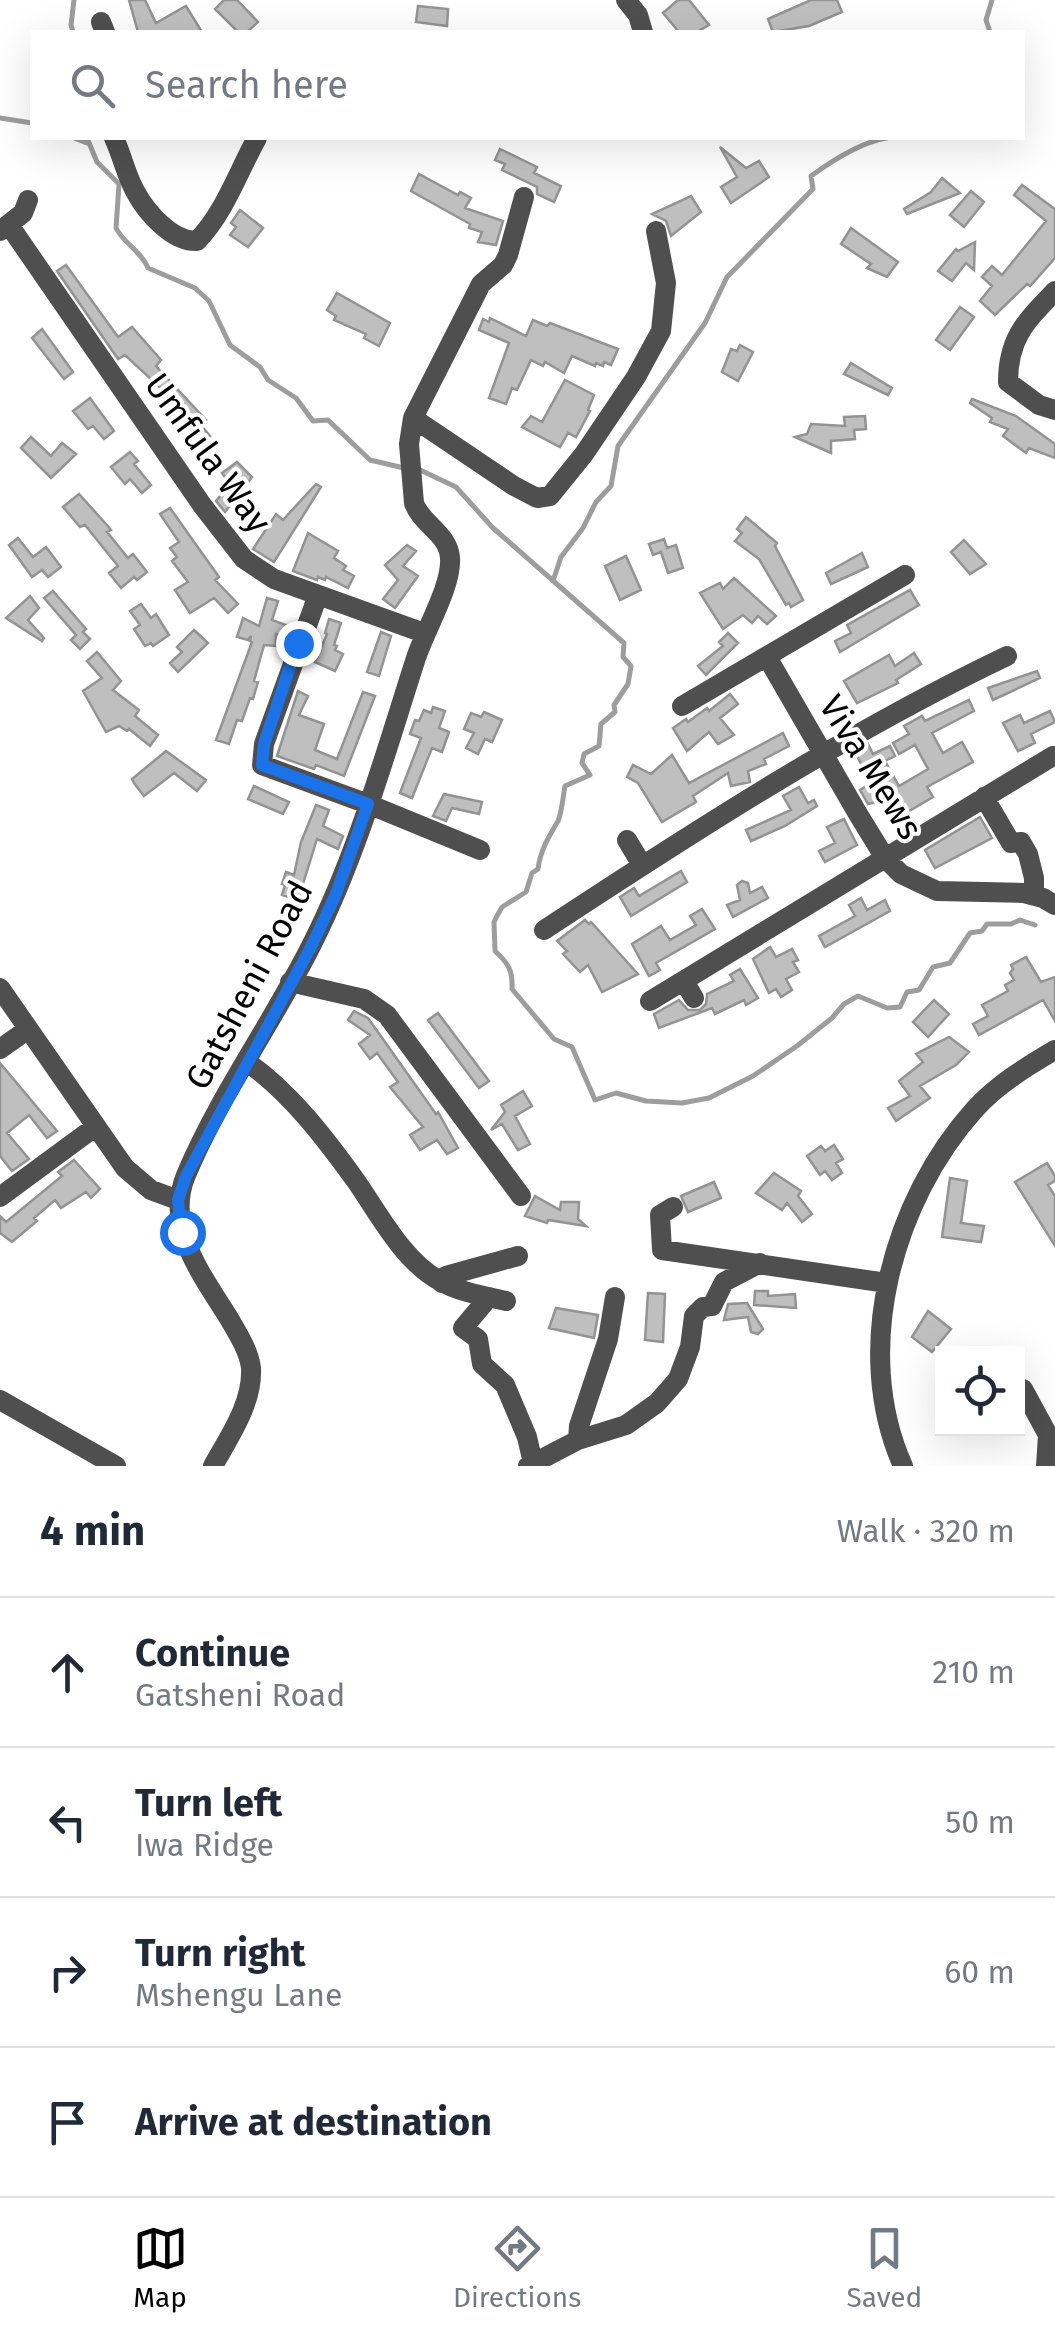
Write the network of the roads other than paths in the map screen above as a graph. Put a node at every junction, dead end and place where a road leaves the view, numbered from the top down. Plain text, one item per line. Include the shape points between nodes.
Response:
1 (626, 0) edge
2 (642, 30) edge
3 (115, 140) edge
4 (256, 140) edge
5 (524, 197) dead end
6 (28, 200) dead end
7 (4, 228) edge
8 (656, 232) dead end
9 (1055, 291) edge
10 (1055, 410) edge
11 (413, 418) junction
12 (905, 575) dead end
13 (318, 595) junction
14 (424, 633) junction
15 (1007, 656) dead end
16 (767, 657) junction
17 (682, 706) dead end
18 (824, 755) junction
19 (1054, 756) edge
20 (984, 797) junction
21 (368, 804) junction
22 (627, 840) dead end
23 (480, 850) dead end
24 (886, 858) junction
25 (642, 865) junction
26 (1034, 896) junction
27 (1055, 905) edge
28 (544, 930) dead end
29 (290, 982) junction
30 (0, 988) edge
31 (650, 1001) dead end
32 (28, 1030) junction
33 (0, 1048) edge
34 (1055, 1050) edge
35 (247, 1062) junction
36 (95, 1127) junction
37 (520, 1196) dead end
38 (0, 1197) edge
39 (178, 1200) junction
40 (673, 1207) dead end
41 (518, 1256) dead end
42 (760, 1263) junction
43 (442, 1283) junction
44 (887, 1284) junction
45 (615, 1297) dead end
46 (1025, 1393) edge
47 (0, 1400) edge
48 (578, 1440) junction
49 (530, 1465) edge
50 (116, 1466) edge
51 (213, 1466) edge
52 (903, 1466) edge
53 (1046, 1466) edge

1 - 2 street
3 - 4 street via 134,191 185,241 205,232
5 - 11 street via 503,264 481,284
6 - 7 street via 24,213
7 - 13 street, Umfula Way via 234,549 274,579
8 - 11 street via 666,284 662,330 550,496 537,498 514,486
9 - 10 street via 1012,344 1008,365 1008,382
11 - 14 street, Gatsheni Road via 414,502 445,541 451,560
12 - 16 street
13 - 14 street, Umfula Way
13 - 21 street via 262,765
14 - 21 street, Gatsheni Road
15 - 18 street
16 - 17 street
16 - 18 street, Viva Mews
18 - 24 street, Viva Mews
18 - 25 street
19 - 20 street
20 - 24 street
20 - 26 street via 1011,844 1021,842 1028,854
21 - 23 street
21 - 29 street, Gatsheni Road via 336,894
22 - 25 street
24 - 26 street, Viva Mews via 901,874 937,891
24 - 31 street via 689,989
25 - 28 street
26 - 27 street, Viva Mews
29 - 35 street, Gatsheni Road
29 - 37 street via 351,995 388,1014
30 - 32 street
32 - 33 street
32 - 36 street
34 - 44 street via 1001,1085 950,1142 912,1207
35 - 39 street, Gatsheni Road
35 - 43 street via 274,1082 414,1260
36 - 38 street
36 - 39 street via 137,1180
39 - 51 street via 191,1256 251,1367 244,1406
40 - 42 street via 660,1216 662,1250
41 - 43 street via 446,1276
42 - 44 street
42 - 48 street via 724,1282 712,1306 694,1316 678,1378 657,1403 626,1425
43 - 49 street via 498,1299 464,1328 478,1339 482,1364 505,1385 528,1437
44 - 52 street via 884,1400
45 - 48 street
46 - 53 street via 1048,1435
47 - 50 street
48 - 49 street

